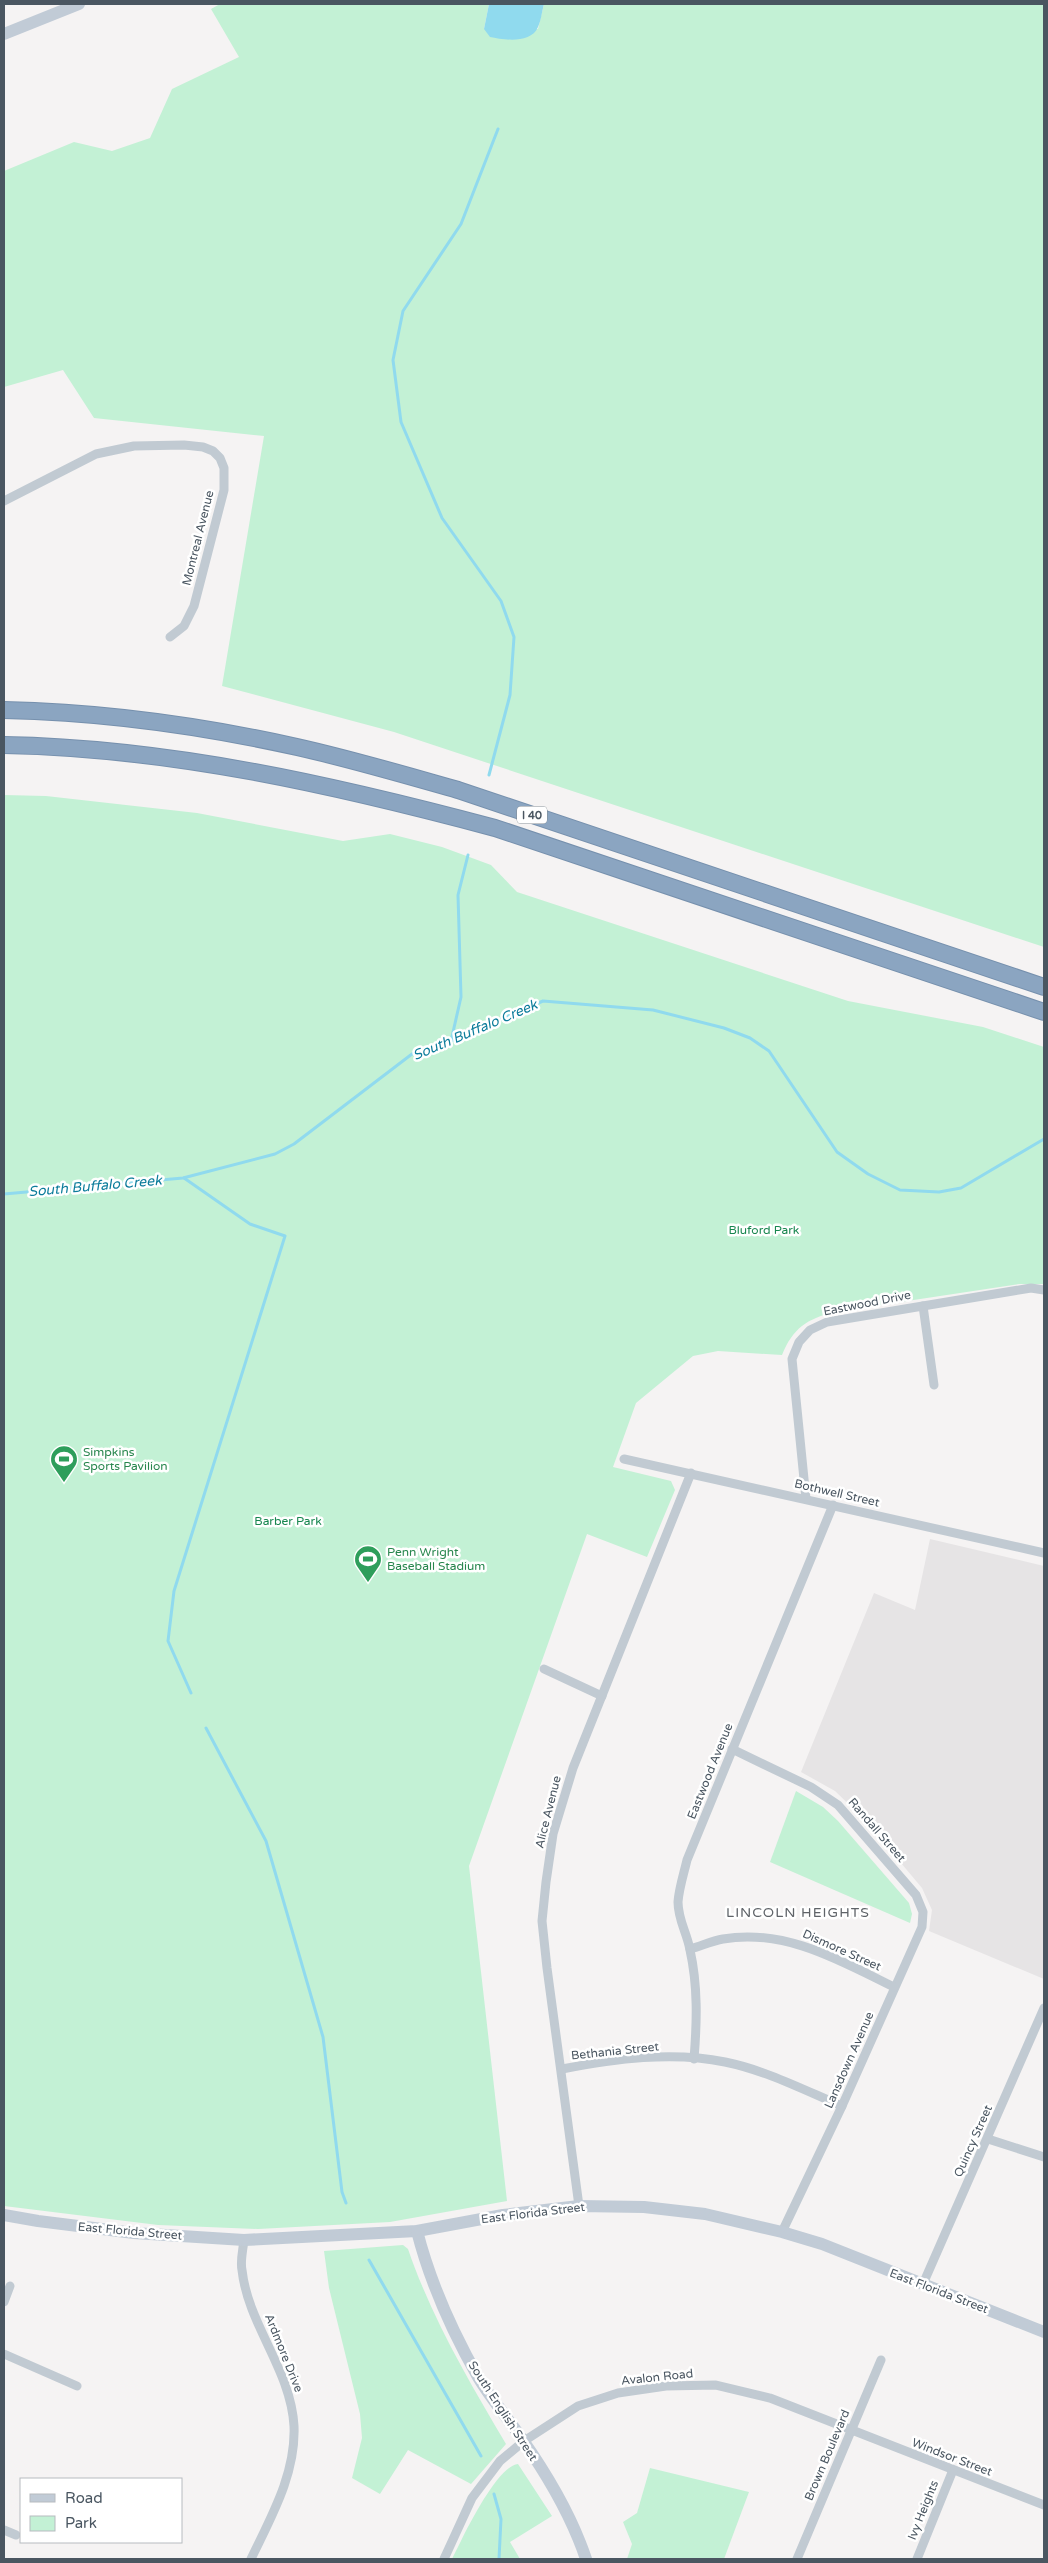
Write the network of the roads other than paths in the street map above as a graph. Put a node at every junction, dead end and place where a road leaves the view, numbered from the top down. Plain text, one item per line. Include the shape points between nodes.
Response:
1 (79, 4) edge
2 (4, 34) edge
3 (4, 500) edge
4 (170, 637) dead end
5 (4, 710) edge
6 (4, 745) edge
7 (1044, 987) edge
8 (1044, 1012) edge
9 (1044, 1290) edge
10 (923, 1306) junction
11 (934, 1385) dead end
12 (624, 1459) dead end
13 (691, 1474) junction
14 (806, 1499) junction
15 (833, 1506) junction
16 (1044, 1553) edge
17 (544, 1669) dead end
18 (602, 1696) junction
19 (732, 1749) junction
20 (916, 1895) joint
21 (690, 1949) junction
22 (894, 1987) junction
23 (1044, 2008) edge
24 (694, 2059) junction
25 (562, 2069) junction
26 (842, 2106) junction
27 (988, 2139) junction
28 (1044, 2157) edge
29 (579, 2206) junction
30 (4, 2215) edge
31 (416, 2231) junction
32 (782, 2232) junction
33 (244, 2240) junction
34 (923, 2284) junction
35 (10, 2286) dead end
36 (4, 2302) edge
37 (1044, 2332) edge
38 (4, 2354) edge
39 (881, 2360) dead end
40 (77, 2386) dead end
41 (851, 2431) junction
42 (524, 2441) junction
43 (953, 2470) junction
44 (1044, 2506) edge
45 (4, 2530) edge
46 (16, 2536) dead end
47 (251, 2559) edge
48 (444, 2559) edge
49 (586, 2559) edge
50 (797, 2559) edge
51 (917, 2559) edge

1 - 2 main road
3 - 4 street, Montreal Avenue via 96,454 134,446 184,445 213,451 224,468 224,490 194,606 184,626
5 - 7 highway, I 40 via 211,731 296,746 375,766 458,790
6 - 8 highway, I 40 via 114,751 192,762 299,780 410,805 495,828
9 - 10 street, Eastwood Drive via 1031,1288
10 - 11 street
10 - 14 street, Eastwood Drive via 828,1322 810,1330 799,1342 792,1359
12 - 13 street, Bothwell Street
13 - 14 street, Bothwell Street
13 - 18 street, Alice Avenue
14 - 15 street, Bothwell Street
15 - 16 street, Bothwell Street
15 - 19 street, Eastwood Avenue
17 - 18 street
18 - 25 street, Alice Avenue via 573,1768 553,1834 546,1882 542,1921 546,1968
19 - 20 street, Randall Street via 811,1787 838,1805
19 - 21 street, Eastwood Avenue via 687,1860 678,1901 681,1925
20 - 22 street, Lansdown Avenue via 923,1912 922,1927
21 - 22 street, Dismore Street via 724,1939 788,1940
21 - 24 street, Eastwood Avenue via 698,2018
22 - 26 street, Lansdown Avenue
23 - 27 street, Quincy Street
24 - 25 street, Bethania Street via 644,2058
24 - 26 street, Bethania Street via 724,2062 762,2073
25 - 29 street, Alice Avenue
26 - 32 street, Lansdown Avenue
27 - 28 street
27 - 34 street, Quincy Street
29 - 31 main road, East Florida Street via 503,2215
29 - 32 main road, East Florida Street via 705,2214
30 - 33 main road, East Florida Street via 134,2233
31 - 33 main road, East Florida Street
31 - 42 main road, South English Street via 447,2315 479,2378
32 - 34 main road, East Florida Street via 822,2244
33 - 47 street, Ardmore Drive via 241,2269 247,2295 287,2393 294,2425 288,2474
34 - 37 main road, East Florida Street
35 - 36 street
38 - 40 street
39 - 41 street, Brown Boulevard
41 - 42 street, Avalon Road via 770,2398 716,2385 666,2386 618,2393 578,2406
41 - 43 street, Windsor Street
41 - 50 street, Brown Boulevard
42 - 48 street, Avalon Road via 500,2461 472,2498
42 - 49 main road, South English Street via 576,2528
43 - 44 street, Windsor Street
43 - 51 street, Ivy Heights
45 - 46 street

